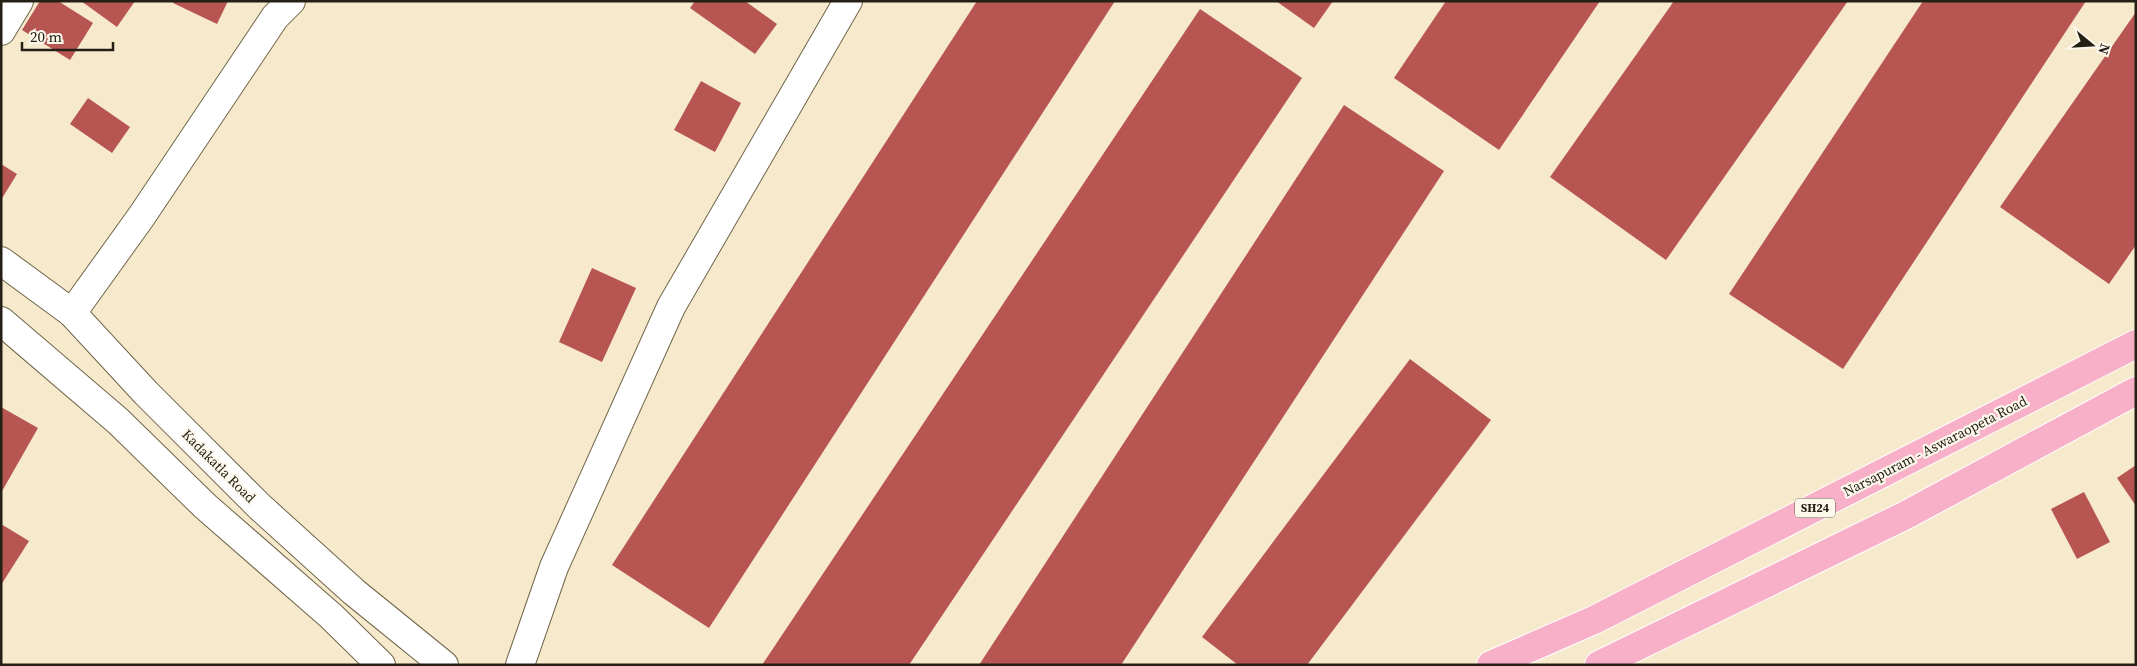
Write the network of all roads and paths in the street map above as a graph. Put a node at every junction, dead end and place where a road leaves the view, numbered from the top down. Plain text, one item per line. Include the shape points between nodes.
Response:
1 (20, 1) edge
2 (291, 1) edge
3 (848, 1) edge
4 (1, 31) edge
5 (1, 261) edge
6 (72, 313) junction
7 (1, 321) edge
8 (2136, 344) edge
9 (2136, 390) edge
10 (381, 665) edge
11 (444, 665) edge
12 (520, 665) edge
13 (1491, 665) edge
14 (1599, 665) edge

1 - 4 street
2 - 6 street via 275,17 141,217
3 - 12 street via 671,307 554,567
5 - 6 street, Kadakatla Road
6 - 11 street, Kadakatla Road via 146,393 260,507 354,592
7 - 10 street via 118,421 205,506 331,616
8 - 13 main road, Narsapuram - Aswaraopeta Road / SH24 via 1594,620
9 - 14 main road via 1906,515

